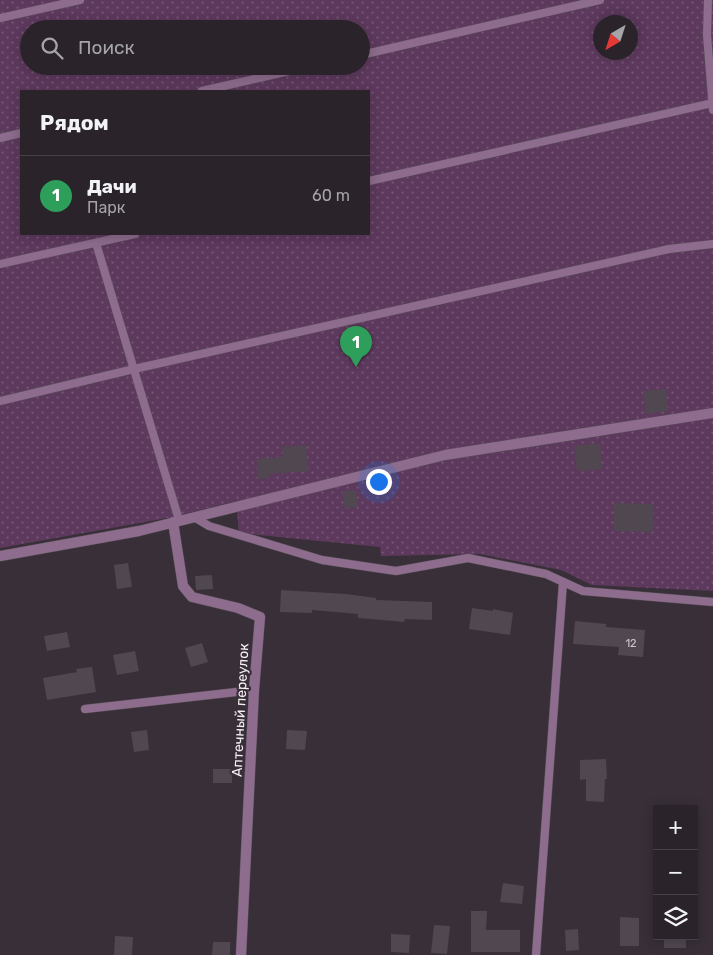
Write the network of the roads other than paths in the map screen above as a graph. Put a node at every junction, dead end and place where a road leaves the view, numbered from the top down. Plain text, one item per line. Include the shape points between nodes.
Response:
1 (80, 0) edge
2 (600, 0) edge
3 (708, 0) edge
4 (0, 18) edge
5 (370, 53) edge
6 (272, 75) edge
7 (712, 84) edge
8 (206, 90) edge
9 (712, 103) edge
10 (713, 110) edge
11 (20, 133) edge
12 (0, 138) edge
13 (370, 181) edge
14 (131, 235) edge
15 (96, 243) junction
16 (713, 244) edge
17 (0, 264) edge
18 (134, 369) junction
19 (0, 401) edge
20 (713, 413) edge
21 (194, 517) junction
22 (176, 521) junction
23 (0, 556) edge
24 (563, 582) junction
25 (713, 602) edge
26 (254, 690) junction
27 (85, 709) dead end
28 (241, 955) edge
29 (536, 955) edge

1 - 4 lane
2 - 5 lane
3 - 7 lane via 707,35
6 - 8 lane
7 - 9 lane
9 - 10 lane
9 - 13 lane
11 - 12 lane
14 - 15 lane
15 - 17 lane
15 - 18 lane
16 - 18 lane via 669,250
18 - 19 lane
18 - 22 lane
20 - 21 street via 445,455
21 - 22 street
21 - 24 lane via 209,526 322,560 396,571 468,558 546,574
22 - 23 street via 139,531
22 - 26 street, Аптечный переулок via 183,586 192,597 260,617
24 - 25 lane via 583,592
24 - 29 lane
26 - 27 lane
26 - 28 street, Аптечный переулок

